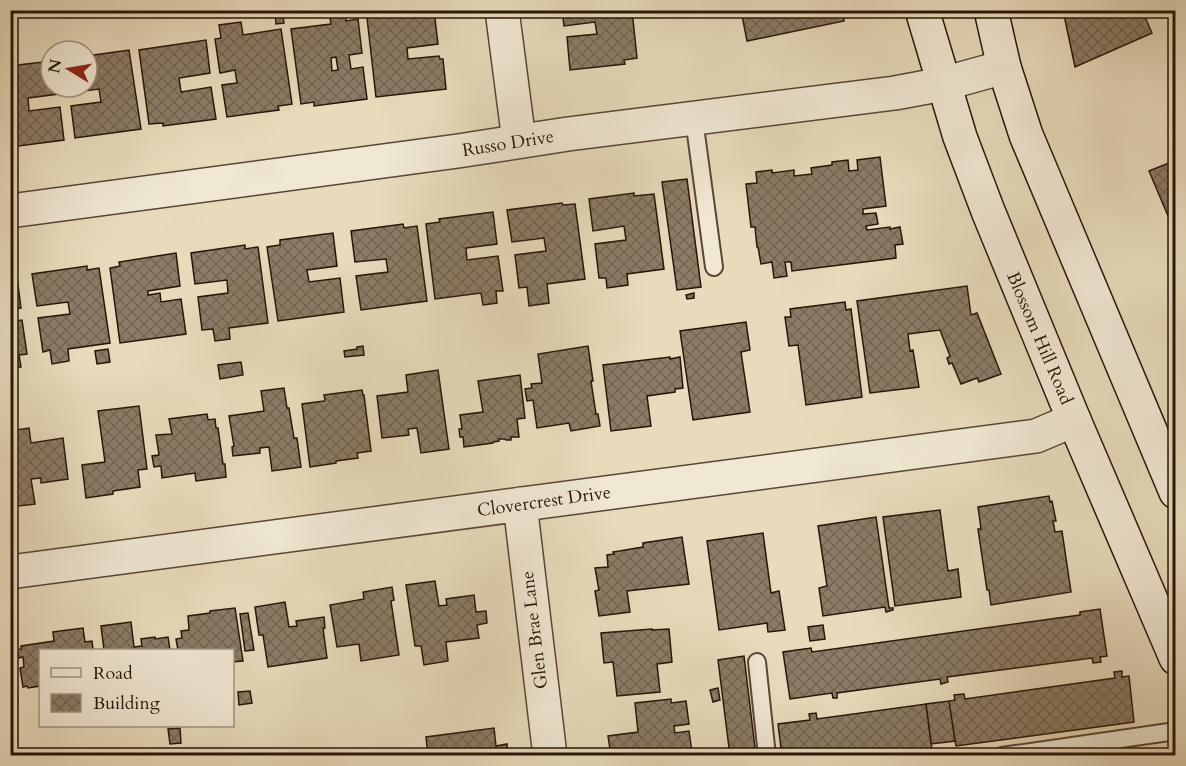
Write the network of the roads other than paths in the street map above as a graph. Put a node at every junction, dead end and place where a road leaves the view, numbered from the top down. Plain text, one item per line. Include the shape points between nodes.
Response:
1 (502, 10) edge
2 (922, 10) edge
3 (991, 10) edge
4 (1004, 67) junction
5 (943, 84) junction
6 (693, 119) junction
7 (519, 141) junction
8 (10, 211) edge
9 (714, 267) dead end
10 (1074, 420) junction
11 (1176, 492) edge
12 (520, 504) junction
13 (10, 572) edge
14 (1166, 615) edge
15 (1176, 658) edge
16 (757, 662) dead end
17 (1176, 731) edge
18 (550, 756) edge
19 (767, 756) edge
20 (1002, 756) edge

1 - 7 street
2 - 5 street, Blossom Hill Road
3 - 4 street
4 - 5 street, Russo Drive
4 - 11 street via 1026,135
5 - 6 street, Russo Drive
5 - 10 street, Blossom Hill Road via 988,211
6 - 7 street, Russo Drive
6 - 9 lane
7 - 8 street, Russo Drive
10 - 12 street, Clovercrest Drive via 1036,436
10 - 14 street, Blossom Hill Road
12 - 13 street, Clovercrest Drive
12 - 18 street, Glen Brae Lane
14 - 15 street, Blossom Hill Road
16 - 19 lane
17 - 20 lane

